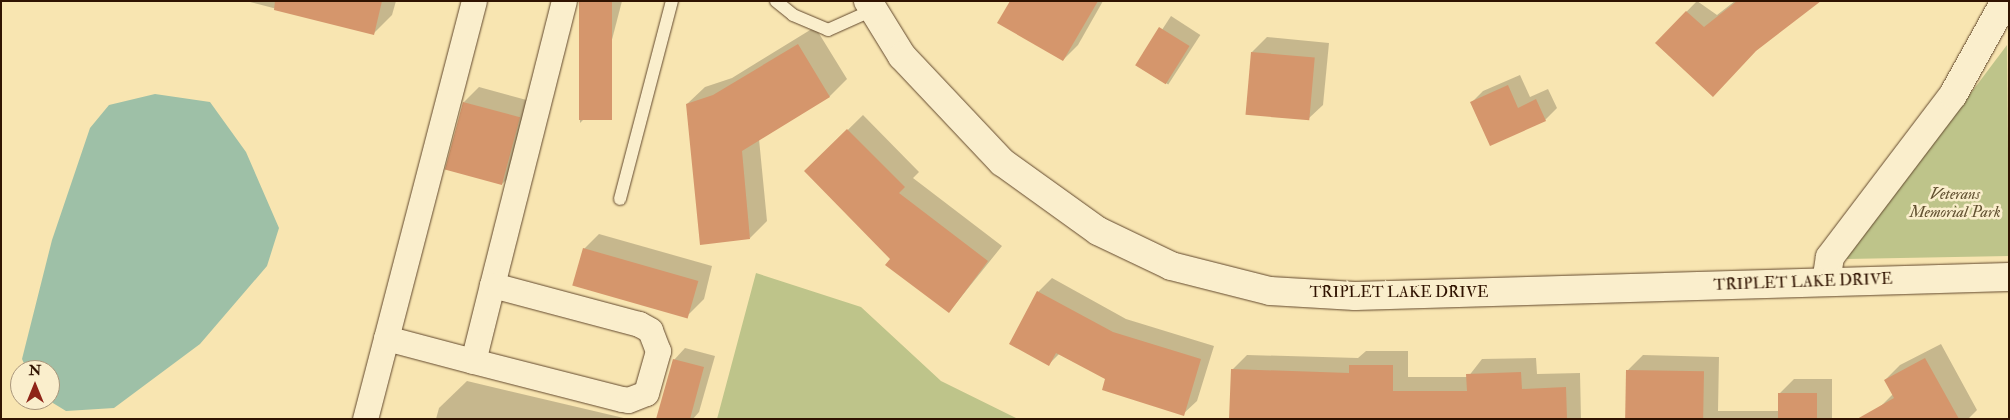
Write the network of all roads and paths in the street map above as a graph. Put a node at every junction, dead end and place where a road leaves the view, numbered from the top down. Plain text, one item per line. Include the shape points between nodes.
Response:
1 (474, 1) edge
2 (564, 1) edge
3 (672, 1) edge
4 (776, 1) edge
5 (2005, 1) edge
6 (871, 6) edge
7 (620, 198) dead end
8 (2009, 277) edge
9 (1826, 282) junction
10 (492, 285) junction
11 (386, 338) junction
12 (473, 361) junction
13 (365, 419) edge

1 - 11 street
2 - 10 street
3 - 7 lane
4 - 6 lane via 793,16 828,30
5 - 9 street via 1953,95 1830,257
6 - 9 street, TRIPLET LAKE DRIVE via 902,56 1002,162 1098,231 1171,266 1270,291 1355,296
8 - 9 street, TRIPLET LAKE DRIVE
10 - 12 street
10 - 12 street via 645,326 656,342 658,355 649,388 632,400
11 - 12 street
11 - 13 street

